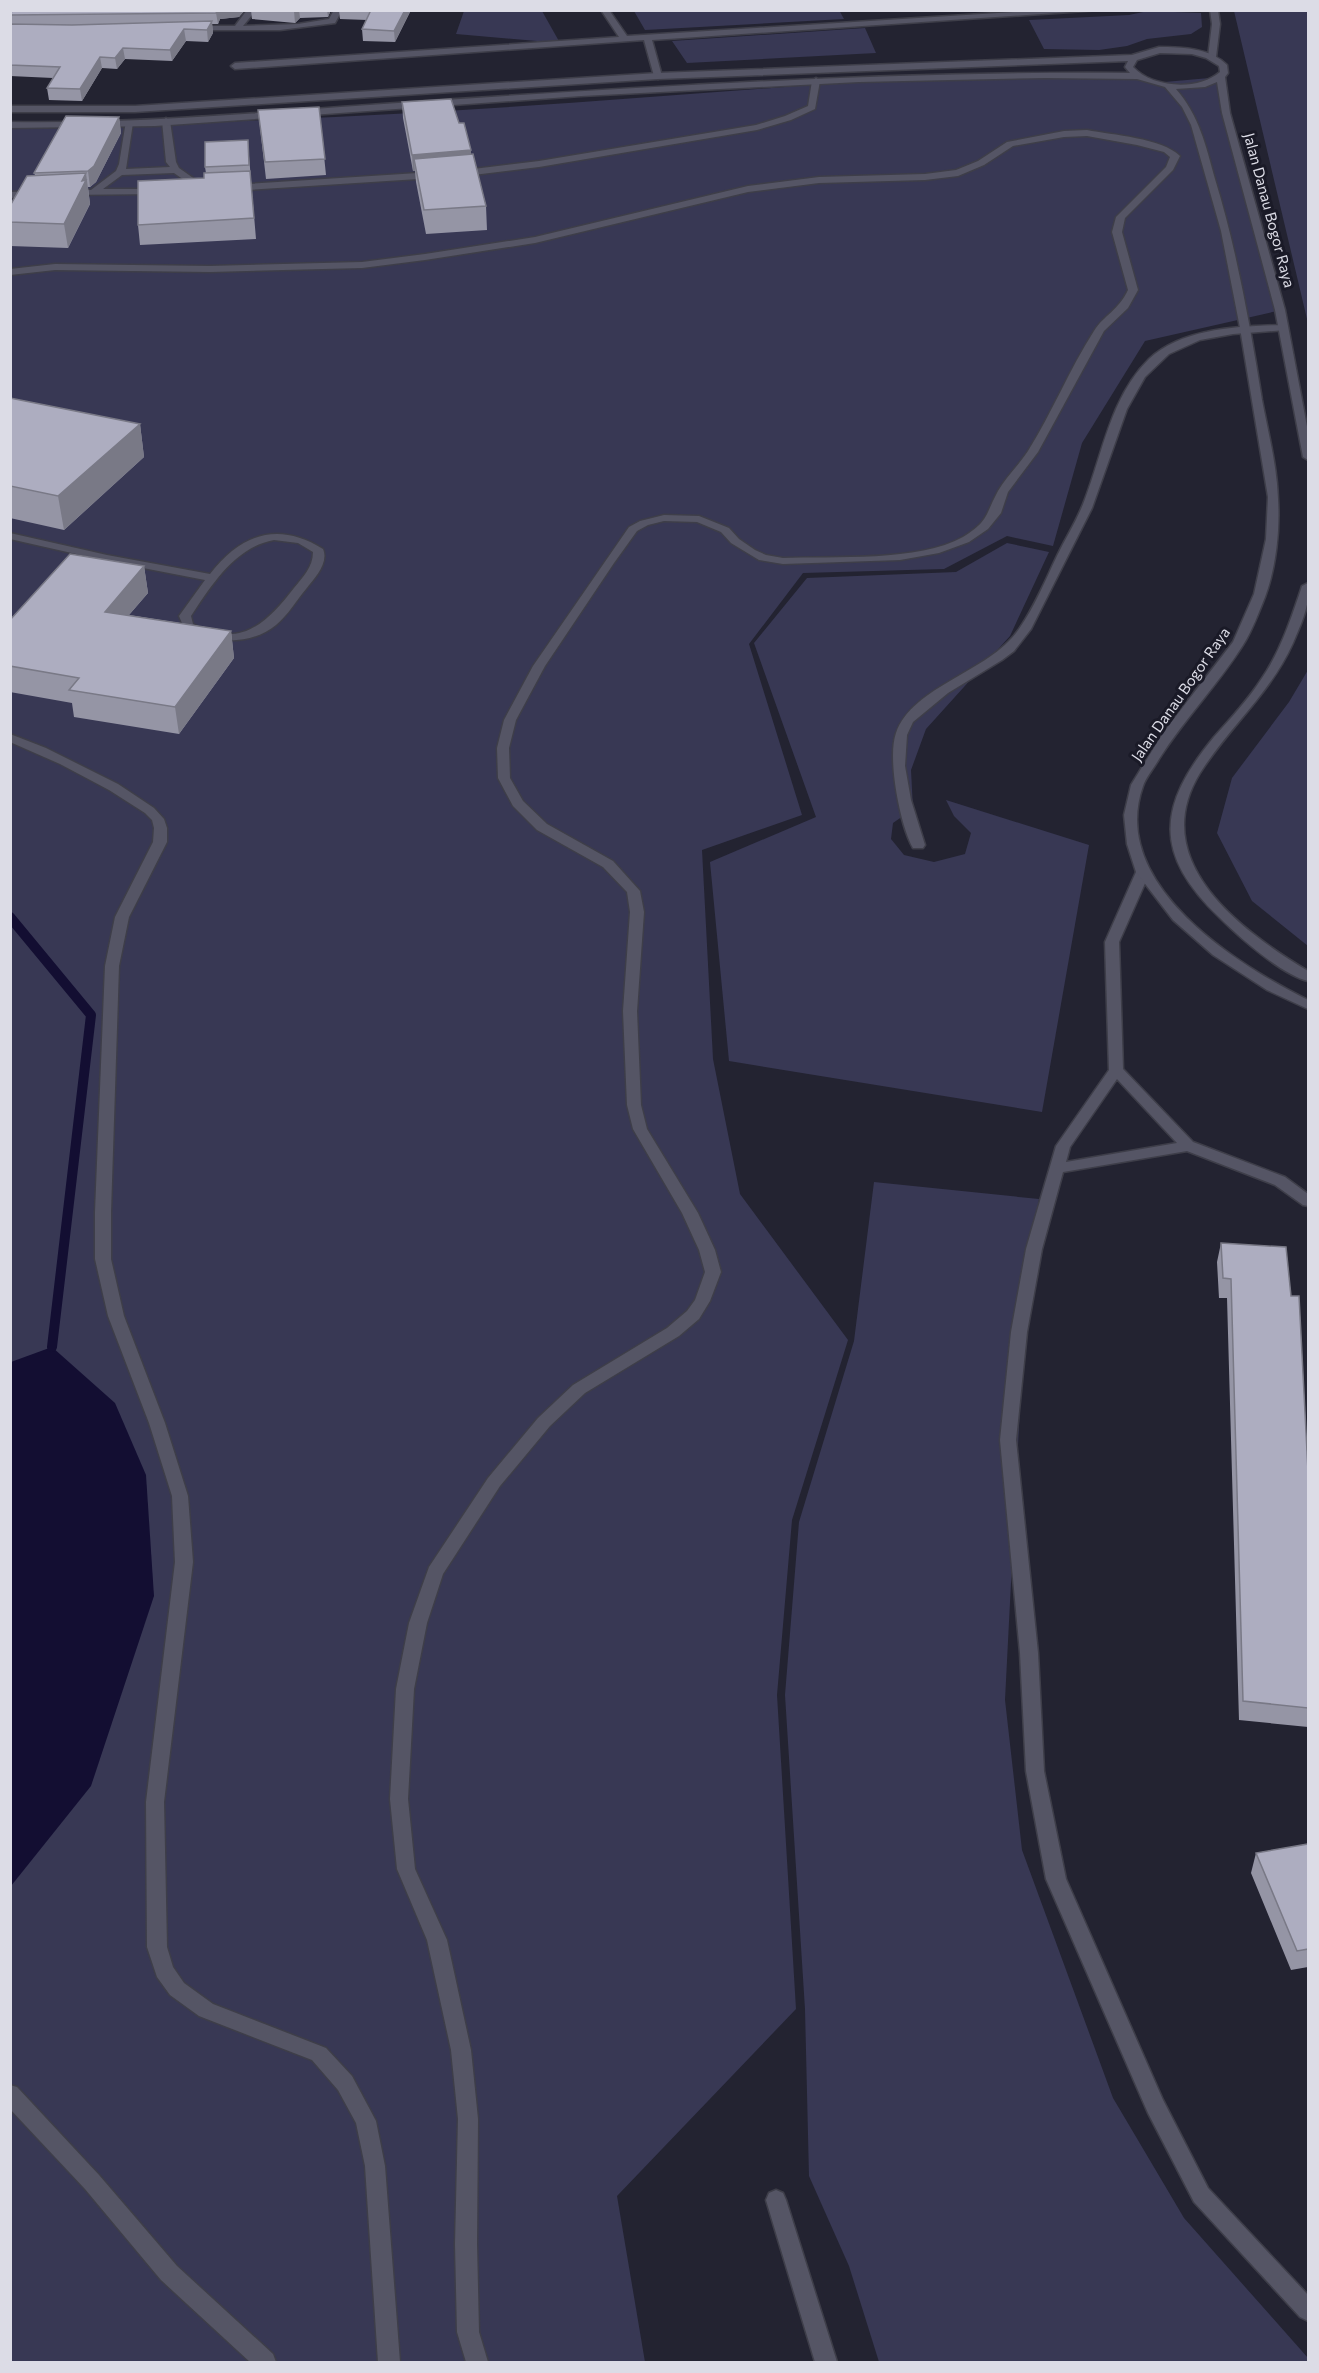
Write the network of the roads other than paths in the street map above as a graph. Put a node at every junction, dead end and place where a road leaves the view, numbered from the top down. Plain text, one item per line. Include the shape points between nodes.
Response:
1 (252, 10) edge
2 (338, 10) edge
3 (604, 10) edge
4 (1096, 10) edge
5 (1214, 10) edge
6 (238, 27) junction
7 (183, 28) edge
8 (647, 37) junction
9 (625, 39) junction
10 (1212, 57) junction
11 (1133, 58) junction
12 (236, 66) dead end
13 (658, 76) junction
14 (1138, 76) junction
15 (1221, 77) junction
16 (816, 81) junction
17 (1168, 85) junction
18 (10, 109) edge
19 (166, 122) junction
20 (129, 123) junction
21 (10, 125) edge
22 (176, 170) junction
23 (120, 172) junction
24 (227, 188) edge
25 (204, 189) junction
26 (215, 189) edge
27 (170, 190) edge
28 (182, 190) edge
29 (92, 193) junction
30 (10, 195) edge
31 (10, 272) edge
32 (1245, 328) junction
33 (1283, 328) junction
34 (1308, 458) edge
35 (10, 536) edge
36 (213, 578) junction
37 (1308, 586) edge
38 (10, 738) edge
39 (918, 845) dead end
40 (1143, 872) junction
41 (1308, 977) edge
42 (1308, 1005) edge
43 (1116, 1070) junction
44 (1188, 1146) junction
45 (1058, 1167) junction
46 (1308, 1202) edge
47 (10, 2094) edge
48 (776, 2200) dead end
49 (1308, 2310) edge
50 (265, 2362) edge
51 (389, 2362) edge
52 (477, 2362) edge
53 (826, 2362) edge

1 - 6 street
2 - 6 street via 332,21 317,24
3 - 9 street
4 - 8 street
5 - 10 street
6 - 7 street
8 - 9 street
8 - 13 street
9 - 12 street
10 - 11 street via 1170,50
10 - 15 street, Jalan Danau Bogor Raya via 1225,69
11 - 13 street
11 - 14 street via 1129,67
13 - 18 street via 135,109
14 - 16 street
14 - 17 street
15 - 17 street via 1200,85
15 - 33 street, Jalan Danau Bogor Raya via 1226,113
16 - 19 street
16 - 24 street via 812,106 758,127 465,173
17 - 32 street, Jalan Danau Bogor Raya via 1186,106 1195,125 1226,231
19 - 20 street
19 - 22 street via 171,162
20 - 21 street
20 - 23 street
22 - 23 street
22 - 25 street
23 - 29 street
25 - 26 street
25 - 28 street
27 - 29 street
29 - 30 street
31 - 52 street via 55,267 210,269 362,265 425,257 535,240 759,187 958,173 1010,144 1064,134 1087,133 1130,140 1157,146 1175,156 1170,168 1121,217 1117,232 1133,290 1125,306 1101,329 1033,452 984,526 965,540 900,557 783,561 763,558 725,530 699,519 664,518 644,523 622,542 539,666 510,720 503,748 504,778 518,803 542,827 608,864 633,891 637,912 630,1011 634,1105 640,1129 690,1213 713,1272 693,1315 673,1332 579,1389 544,1422 501,1473 435,1572 418,1623 405,1689 399,1799 406,1869 437,1940 461,2050 468,2119 468,2332
32 - 33 street
32 - 39 street via 1172,349 1154,360 1121,412 1089,502 1024,630 1007,651 938,694 907,722 899,758 900,779
32 - 40 street, Jalan Danau Bogor Raya via 1273,497 1272,538 1260,594 1239,643 1167,736 1137,785 1130,815
33 - 34 street, Jalan Danau Bogor Raya
35 - 36 street
36 - 36 street via 185,621 205,634 247,634 273,620 312,573 319,561 319,551 295,538 259,538 239,550
37 - 41 street via 1293,631 1266,682 1194,773 1179,803 1175,830 1184,865 1210,900 1256,943
38 - 51 street via 54,755 139,801 158,819 161,830 160,842 122,917 112,966 103,1212 103,1259 116,1316 180,1496 184,1562 155,1802 157,1947 164,1971 177,1989 206,2010 320,2054 345,2083 366,2121 375,2166
40 - 42 street, Jalan Danau Bogor Raya via 1178,917 1218,952
40 - 43 street via 1112,942
43 - 44 street
43 - 45 street via 1063,1146
44 - 45 street
44 - 46 street via 1280,1181
45 - 49 street via 1034,1249 1021,1320 1008,1440 1029,1653 1035,1771 1056,1879 1155,2106 1201,2195
47 - 50 street via 92,2182 169,2274
48 - 53 street

